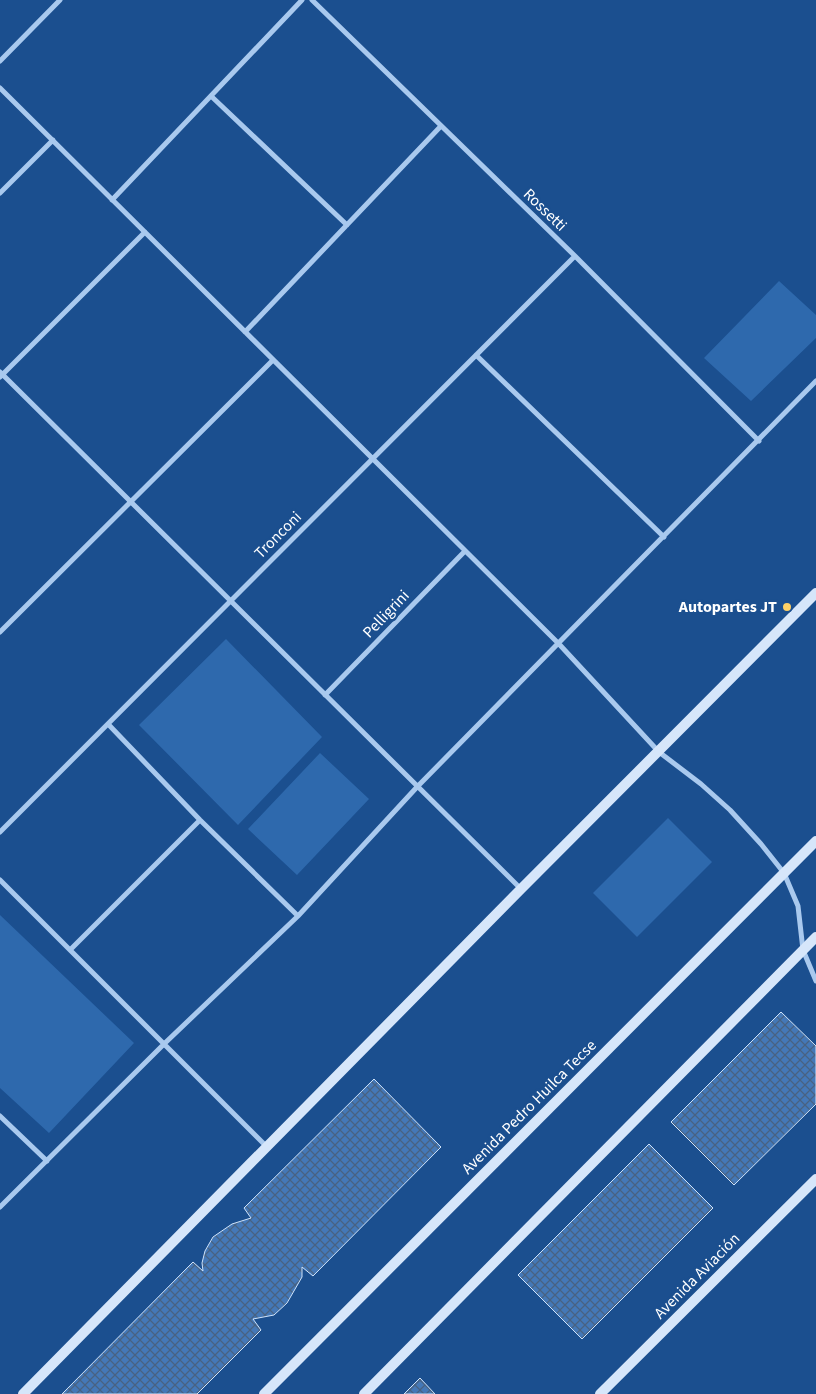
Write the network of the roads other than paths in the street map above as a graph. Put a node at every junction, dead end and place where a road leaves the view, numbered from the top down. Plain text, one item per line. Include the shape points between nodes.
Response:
1 (60, 0) edge
2 (302, 0) edge
3 (312, 0) edge
4 (0, 62) edge
5 (0, 88) edge
6 (211, 96) junction
7 (441, 126) junction
8 (53, 140) junction
9 (0, 193) edge
10 (112, 200) junction
11 (347, 224) junction
12 (145, 232) junction
13 (575, 256) junction
14 (245, 332) junction
15 (476, 355) junction
16 (273, 360) junction
17 (1, 374) edge
18 (816, 381) edge
19 (759, 441) junction
20 (372, 458) junction
21 (131, 502) junction
22 (664, 537) junction
23 (465, 551) junction
24 (816, 593) edge
25 (231, 601) junction
26 (0, 632) edge
27 (559, 644) junction
28 (325, 695) junction
29 (108, 724) junction
30 (659, 752) junction
31 (418, 787) junction
32 (200, 820) junction
33 (0, 832) edge
34 (816, 841) edge
35 (784, 873) junction
36 (0, 880) edge
37 (521, 889) junction
38 (298, 916) junction
39 (816, 937) edge
40 (70, 950) junction
41 (803, 950) junction
42 (816, 981) edge
43 (164, 1044) junction
44 (0, 1116) edge
45 (267, 1147) junction
46 (47, 1161) junction
47 (816, 1178) edge
48 (0, 1207) edge
49 (23, 1394) edge
50 (264, 1394) edge
51 (364, 1394) edge
52 (600, 1394) edge

1 - 4 street
2 - 6 street
3 - 7 street, Rossetti
5 - 8 street
6 - 10 street
6 - 11 street
7 - 11 street
7 - 13 street, Rossetti
8 - 9 street
8 - 10 street
10 - 12 street
11 - 14 street
12 - 14 street
12 - 17 street
13 - 15 street, Tronconi
13 - 19 street, Rossetti
14 - 16 street
15 - 20 street, Tronconi
15 - 22 street
16 - 20 street
16 - 21 street
17 - 21 street
18 - 19 street
19 - 22 street
20 - 23 street
20 - 25 street, Tronconi
21 - 25 street
21 - 26 street
22 - 27 street
23 - 27 street
23 - 28 street, Pelligrini
24 - 30 street
25 - 28 street
25 - 29 street, Tronconi
27 - 30 street
27 - 31 street
28 - 31 street
29 - 32 street
29 - 33 street, Tronconi
30 - 35 street via 730,810
30 - 37 street
31 - 37 street
31 - 38 street
32 - 38 street
32 - 40 street
34 - 35 street, Avenida Pedro Huilca Tecse
35 - 41 street via 798,906
35 - 50 street, Avenida Pedro Huilca Tecse
36 - 40 street
37 - 45 street
38 - 43 street
39 - 41 street
40 - 43 street
41 - 42 street
41 - 51 street
43 - 45 street
43 - 46 street
44 - 46 street
45 - 49 street
46 - 48 street
47 - 52 street, Avenida Aviación

